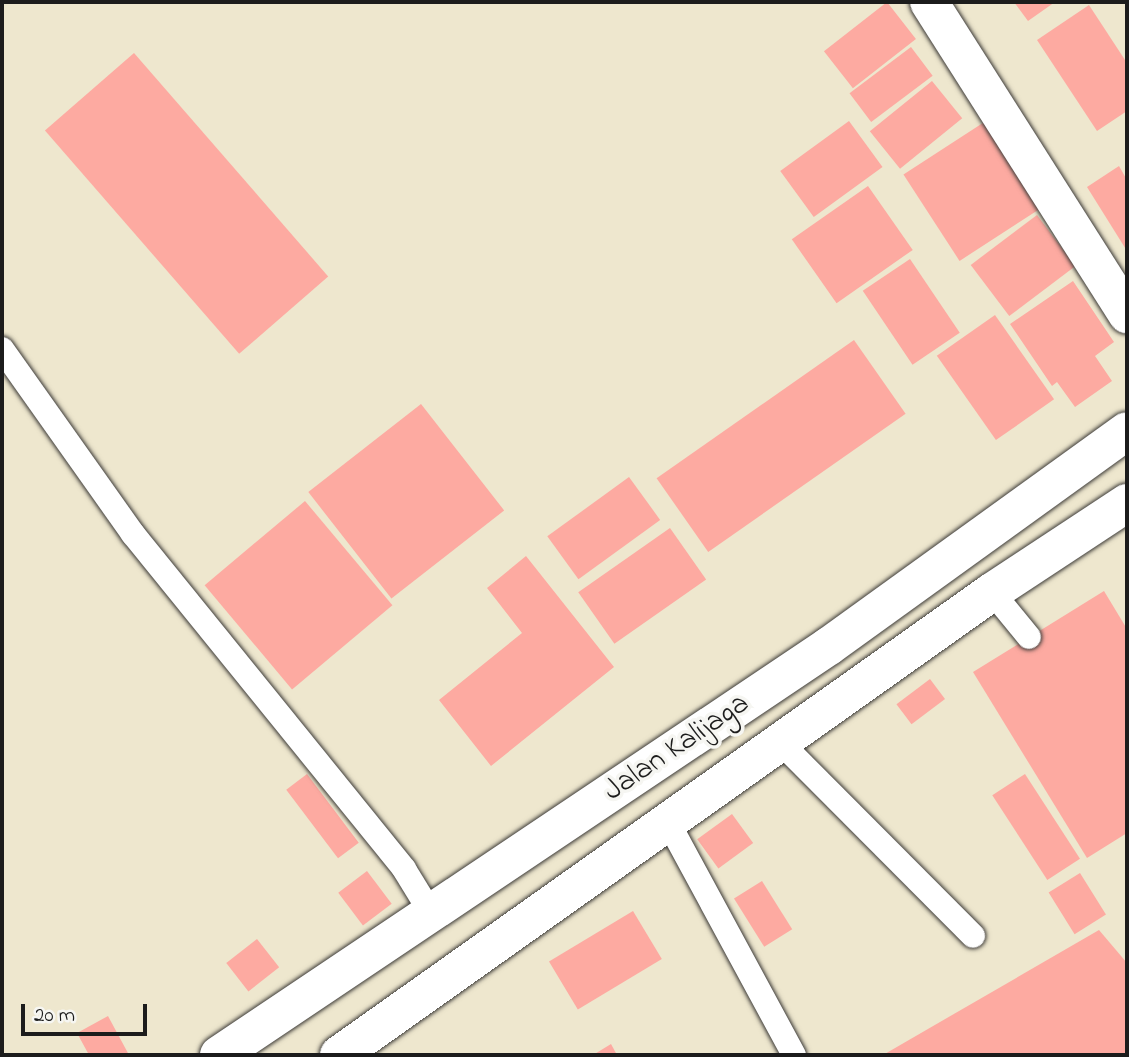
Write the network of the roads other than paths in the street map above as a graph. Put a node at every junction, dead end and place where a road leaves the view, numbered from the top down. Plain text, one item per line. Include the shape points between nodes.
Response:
1 (929, 2) edge
2 (1127, 314) edge
3 (2, 349) edge
4 (1127, 431) edge
5 (1127, 503) edge
6 (992, 592) junction
7 (1029, 637) dead end
8 (781, 743) junction
9 (668, 822) junction
10 (431, 913) junction
11 (973, 936) dead end
12 (219, 1055) edge
13 (339, 1055) edge
14 (794, 1055) edge

1 - 2 main road
3 - 10 lane via 133,534 404,869
4 - 10 main road, Jalan Kalijaga via 829,646
5 - 6 main road, Jalan Kalijaga
6 - 7 lane
6 - 8 main road, Jalan Kalijaga
8 - 9 main road, Jalan Kalijaga
8 - 11 lane
9 - 13 main road, Jalan Kalijaga
9 - 14 lane
10 - 12 main road, Jalan Kalijaga

